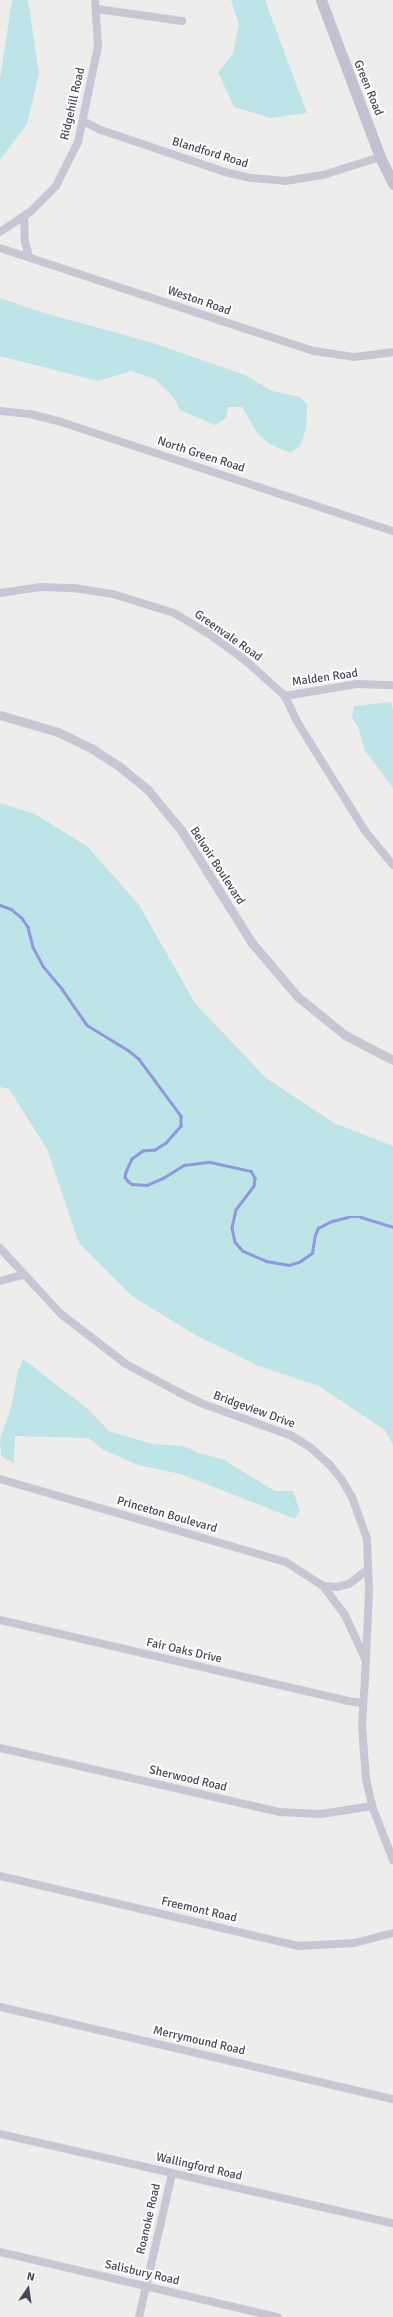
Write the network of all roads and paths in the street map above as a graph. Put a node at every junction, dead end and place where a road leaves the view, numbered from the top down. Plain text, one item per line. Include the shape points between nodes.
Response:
1 (95, 0) edge
2 (321, 0) edge
3 (97, 9) junction
4 (182, 21) dead end
5 (83, 121) junction
6 (380, 157) junction
7 (393, 184) edge
8 (24, 216) junction
9 (0, 232) edge
10 (0, 248) edge
11 (29, 256) junction
12 (393, 352) edge
13 (0, 411) edge
14 (393, 531) edge
15 (0, 593) edge
16 (393, 685) edge
17 (285, 696) junction
18 (0, 715) edge
19 (393, 865) edge
20 (393, 1060) edge
21 (0, 1248) edge
22 (23, 1275) junction
23 (0, 1281) edge
24 (0, 1479) edge
25 (368, 1569) junction
26 (323, 1586) junction
27 (0, 1620) edge
28 (366, 1661) junction
29 (363, 1703) junction
30 (0, 1748) edge
31 (372, 1806) junction
32 (393, 1860) edge
33 (0, 1876) edge
34 (393, 1933) edge
35 (0, 2007) edge
36 (393, 2099) edge
37 (0, 2134) edge
38 (172, 2174) junction
39 (393, 2223) edge
40 (0, 2252) edge
41 (146, 2286) junction
42 (140, 2317) edge
43 (278, 2317) edge

1 - 3 street, Ridgehill Road
2 - 6 main road, Green Road
3 - 4 street
3 - 5 street, Ridgehill Road via 98,46
5 - 6 street, Blandford Road via 101,130 225,172 252,178 285,181 300,179 323,175
5 - 8 street, Ridgehill Road via 78,142 56,186
6 - 7 main road, Green Road
8 - 9 street, Ridgehill Road
8 - 11 street via 24,240
10 - 11 street, Weston Road
11 - 12 street, Weston Road via 314,351 354,357
13 - 14 street, North Green Road via 30,414 58,421
15 - 17 street, Greenvale Road via 40,587 74,588 113,594 174,613 246,661
16 - 17 street, Malden Road via 357,684
17 - 19 street, Greenvale Road via 296,720 365,831
18 - 20 street, Belvoir Boulevard via 58,732 91,748 148,790 180,830 252,943 298,997 345,1035
21 - 22 street, Bridgeview Drive
22 - 23 street
22 - 25 street, Bridgeview Drive via 61,1314 126,1364 180,1393 292,1436 311,1448 329,1464 352,1497 367,1539
24 - 26 street, Princeton Boulevard via 286,1562
25 - 26 street via 349,1584
25 - 28 street, Bridgeview Drive
26 - 28 street, Princeton Boulevard via 345,1615
27 - 29 street, Fair Oaks Drive
28 - 29 street, Princeton Boulevard
29 - 31 street, Princeton Boulevard via 363,1752
30 - 31 street, Sherwood Road via 279,1812 321,1814
31 - 32 street, Princeton Boulevard
33 - 34 street, Freemont Road via 298,1946 354,1943
35 - 36 street, Merrymound Road
37 - 38 street, Wallingford Road
38 - 39 street, Wallingford Road
38 - 41 street, Roanoke Road
40 - 41 street, Salisbury Road
41 - 42 street, Roanoke Road
41 - 43 street, Salisbury Road

